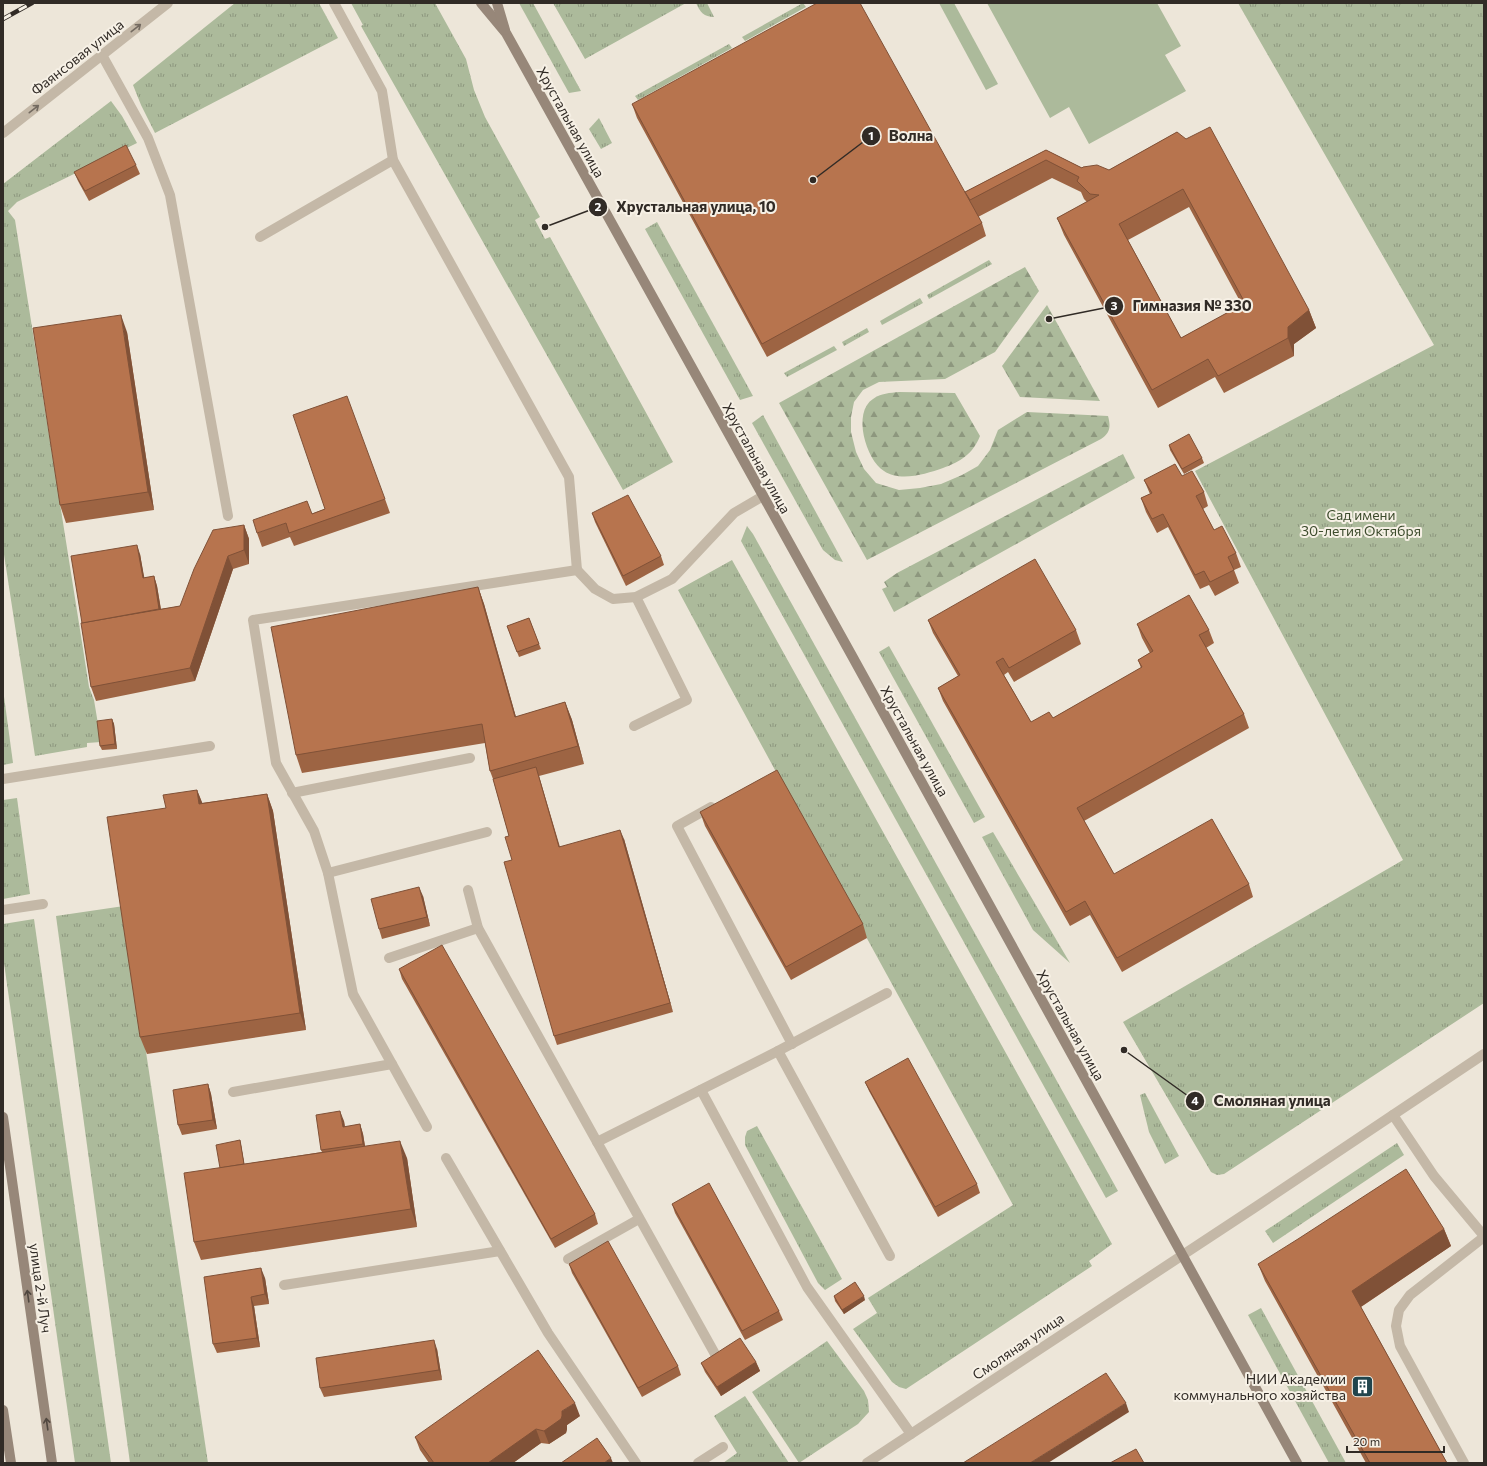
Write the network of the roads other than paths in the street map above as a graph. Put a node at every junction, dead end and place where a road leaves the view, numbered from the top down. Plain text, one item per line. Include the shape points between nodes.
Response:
1 (168, 3) edge
2 (334, 3) edge
3 (480, 3) edge
4 (497, 3) edge
5 (506, 33) junction
6 (102, 55) junction
7 (3, 133) edge
8 (393, 160) junction
9 (260, 237) dead end
10 (762, 496) junction
11 (228, 516) dead end
12 (577, 570) junction
13 (636, 598) junction
14 (634, 726) dead end
15 (210, 746) dead end
16 (470, 758) dead end
17 (3, 779) edge
18 (292, 793) junction
19 (722, 800) edge
20 (487, 832) dead end
21 (328, 873) junction
22 (468, 890) dead end
23 (43, 904) dead end
24 (3, 910) edge
25 (478, 928) junction
26 (389, 958) dead end
27 (887, 993) dead end
28 (792, 1044) junction
29 (778, 1052) junction
30 (1484, 1054) edge
31 (392, 1064) junction
32 (701, 1090) junction
33 (233, 1092) dead end
34 (1393, 1115) junction
35 (3, 1117) edge
36 (427, 1127) dead end
37 (597, 1142) junction
38 (446, 1158) dead end
39 (640, 1219) junction
40 (1484, 1237) edge
41 (500, 1251) junction
42 (1183, 1254) junction
43 (890, 1256) dead end
44 (568, 1259) dead end
45 (284, 1285) dead end
46 (714, 1354) edge
47 (3, 1410) edge
48 (911, 1434) junction
49 (723, 1447) dead end
50 (10, 1463) edge
51 (52, 1463) edge
52 (636, 1463) edge
53 (698, 1463) edge
54 (867, 1463) edge
55 (1298, 1463) edge
56 (1464, 1463) edge

6 -> 1 street, Фаянсовая улица
2 - 8 street via 382,91
3 - 5 street, Хрустальная улица
4 - 5 street, Хрустальная улица
5 - 10 street, Хрустальная улица
7 -> 6 street, Фаянсовая улица
6 - 11 street via 148,138 170,195
8 - 9 street
8 - 12 street via 569,477
10 - 13 street via 734,513 672,579
10 - 42 street, Хрустальная улица
12 - 13 street via 595,589 613,599
12 - 18 street via 253,620 276,763
13 - 14 street via 687,700
15 - 17 street
16 - 18 street
18 - 21 street via 314,831
19 - 28 street via 677,826
20 - 21 street
21 - 31 street via 353,994
22 - 25 street
23 - 24 street
25 - 26 street
25 - 37 street
27 - 28 street
28 - 29 street
29 - 32 street
29 - 43 street
30 - 34 street, Смоляная улица
31 - 33 street
31 - 36 street
32 - 37 street
32 - 48 street via 807,1287
34 - 40 street via 1434,1176
34 - 42 street, Смоляная улица
51 -> 35 street, улица 2-й Луч
37 - 39 street
38 - 41 street
39 - 44 street
39 - 46 street
40 - 56 street via 1410,1296 1399,1310 1396,1326 1400,1346
41 - 45 street
41 - 52 street via 548,1333
42 - 48 street, Смоляная улица
42 - 55 street, Хрустальная улица
47 - 50 street
48 - 54 street, Смоляная улица
49 - 53 street

